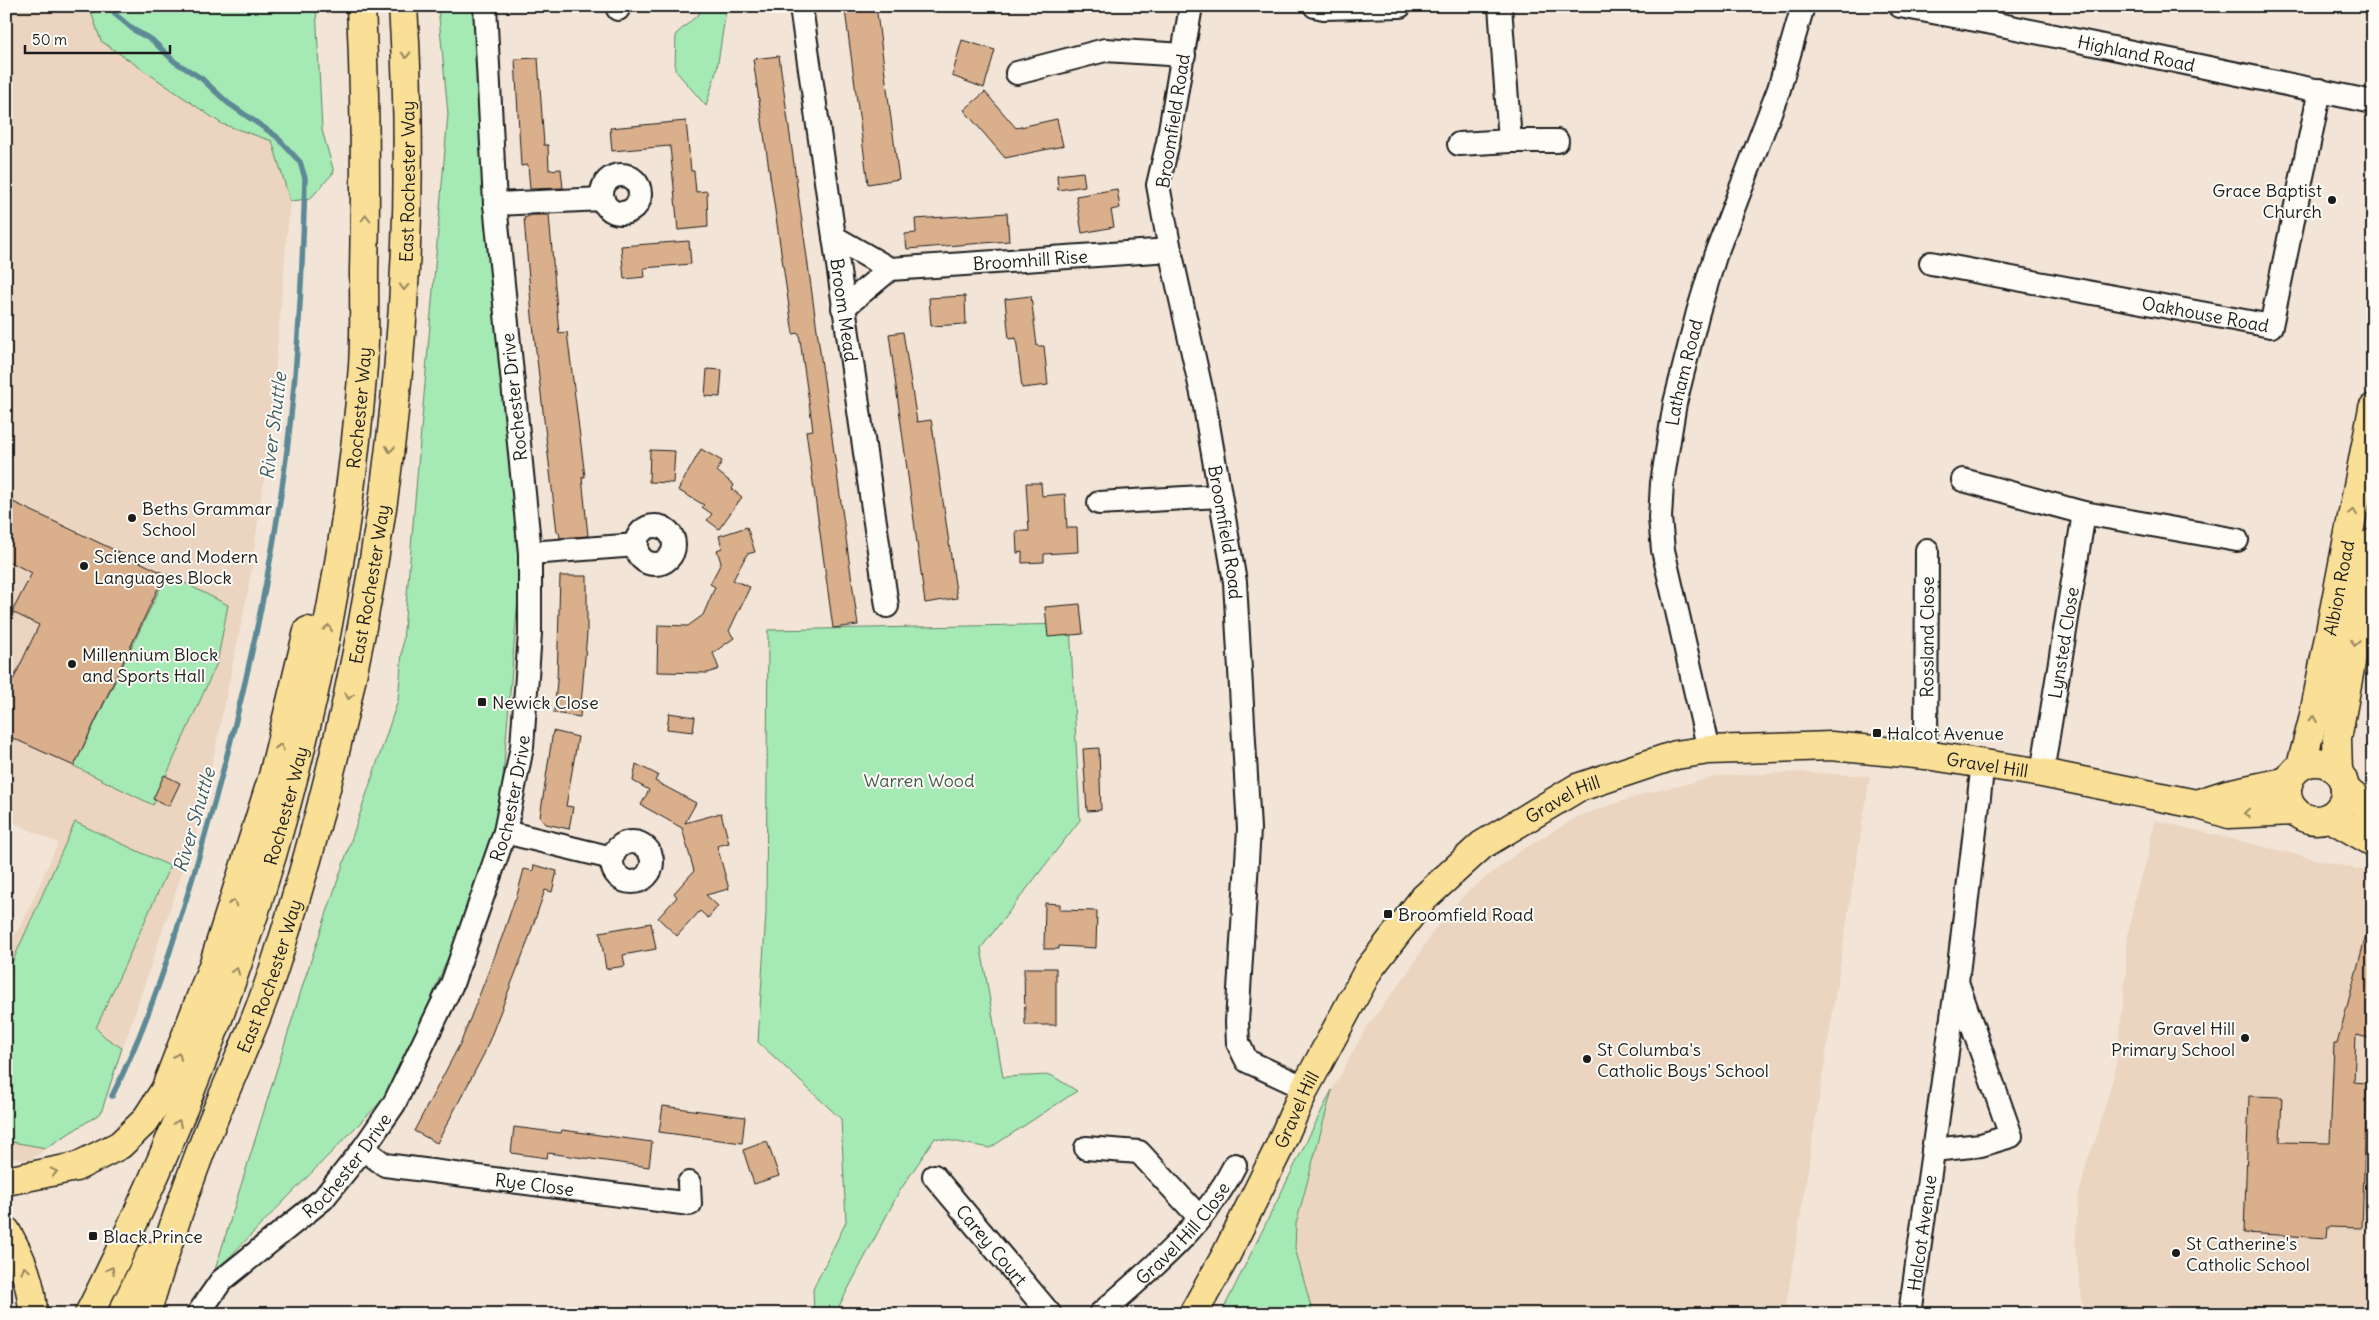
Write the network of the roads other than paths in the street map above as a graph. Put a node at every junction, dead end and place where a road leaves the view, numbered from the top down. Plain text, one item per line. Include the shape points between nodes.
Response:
1 (361, 6) edge
2 (403, 6) edge
3 (485, 6) edge
4 (1191, 6) edge
5 (1315, 6) edge
6 (1400, 6) edge
7 (1500, 6) edge
8 (1803, 6) edge
9 (1900, 6) edge
10 (802, 14) dead end
11 (1184, 55) junction
12 (1017, 73) dead end
13 (2320, 90) junction
14 (2373, 102) edge
15 (1558, 141) dead end
16 (1510, 142) junction
17 (1459, 144) dead end
18 (603, 199) dead end
19 (495, 204) junction
20 (834, 237) junction
21 (1170, 250) junction
22 (1931, 262) dead end
23 (364, 267) junction
24 (890, 269) junction
25 (843, 308) junction
26 (2373, 408) edge
27 (1963, 480) dead end
28 (1219, 496) junction
29 (1099, 503) dead end
30 (2084, 513) junction
31 (2237, 540) dead end
32 (2373, 543) edge
33 (637, 545) dead end
34 (1927, 550) dead end
35 (530, 553) junction
36 (887, 606) dead end
37 (1709, 750) junction
38 (1926, 755) junction
39 (1983, 763) junction
40 (2042, 773) junction
41 (2295, 774) junction
42 (2342, 780) junction
43 (2196, 804) junction
44 (2295, 811) junction
45 (2373, 813) edge
46 (2330, 817) junction
47 (505, 832) junction
48 (2373, 842) edge
49 (612, 858) dead end
50 (1957, 982) junction
51 (1305, 1088) junction
52 (205, 1140) junction
53 (1086, 1148) dead end
54 (363, 1150) junction
55 (1934, 1150) junction
56 (1235, 1165) dead end
57 (934, 1176) dead end
58 (6, 1181) edge
59 (689, 1183) dead end
60 (1200, 1218) junction
61 (6, 1231) edge
62 (33, 1314) edge
63 (89, 1314) edge
64 (122, 1314) edge
65 (146, 1314) edge
66 (198, 1314) edge
67 (1050, 1314) edge
68 (1100, 1314) edge
69 (1193, 1314) edge
70 (1910, 1314) edge

23 -> 1 main road via 366,117
2 -> 52 main road, East Rochester Way via 408,141 407,237 399,368 385,496 361,642 334,766 306,868 274,970
3 - 19 street, Rochester Drive
4 - 11 street, Broomfield Road
5 - 6 street
7 - 16 street
8 - 37 street, Latham Road via 1779,89 1715,256 1698,312 1675,403 1662,483 1660,518 1663,550
9 - 13 street, Highland Road
10 - 20 street, Broom Mead
11 - 12 street via 1105,50
11 - 21 street, Broomfield Road via 1158,185
13 - 14 street, Highland Road
13 - 22 street, Oakhouse Road via 2271,326
15 - 16 street
16 - 17 street
18 - 19 street
19 - 35 street, Rochester Drive
20 - 24 street
20 - 25 street, Broom Mead
21 - 24 street, Broomhill Rise
21 - 28 street, Broomfield Road via 1205,407
58 -> 23 main road via 76,1167 120,1145 145,1120 165,1090 214,963 273,776 304,652 327,526
63 -> 23 main road, Rochester Way via 126,1241 177,1126 238,965 293,782 326,638 353,466 363,362
24 - 25 street
25 - 36 street, Broom Mead
41 -> 26 main road, Albion Road via 2314,720
27 - 30 street
28 - 29 street
28 - 51 street, Broomfield Road via 1235,582 1250,829 1238,1043 1247,1061
30 - 31 street
30 - 40 street, Lynsted Close
32 -> 42 main road, Albion Road via 2337,739
33 - 35 street
34 - 38 street, Rossland Close
35 - 47 street, Rochester Drive via 530,633 522,747
37 - 38 main road, Gravel Hill via 1831,746
37 - 51 main road, Gravel Hill via 1676,755 1576,788 1482,845 1423,899 1370,969
38 - 39 main road, Gravel Hill
39 - 40 main road, Gravel Hill
39 - 50 street, Halcot Avenue
40 - 43 main road, Gravel Hill
41 - 42 main road via 2312,762 2322,762
41 - 43 main road, Gravel Hill
41 - 44 main road via 2287,796
42 - 45 main road
42 - 46 main road via 2342,805
44 -> 43 main road, Gravel Hill via 2228,814
44 - 46 main road via 2308,819
46 - 48 main road
47 - 49 street
47 - 54 street, Rochester Drive via 452,984 394,1104
50 - 55 street, Halcot Avenue
50 - 55 street, Halcot Avenue via 2010,1136 1981,1145
51 - 69 main road, Gravel Hill via 1274,1159
52 - 64 main road
52 - 65 main road
53 - 60 street via 1139,1152
54 - 59 street, Rye Close via 386,1165 690,1204
54 - 66 street, Rochester Drive via 323,1199 221,1281
55 - 70 street, Halcot Avenue
56 - 60 street, Gravel Hill Close via 1221,1193
57 - 67 street, Carey Court
60 - 68 street, Gravel Hill Close via 1177,1245
62 -> 61 main road via 21,1256

